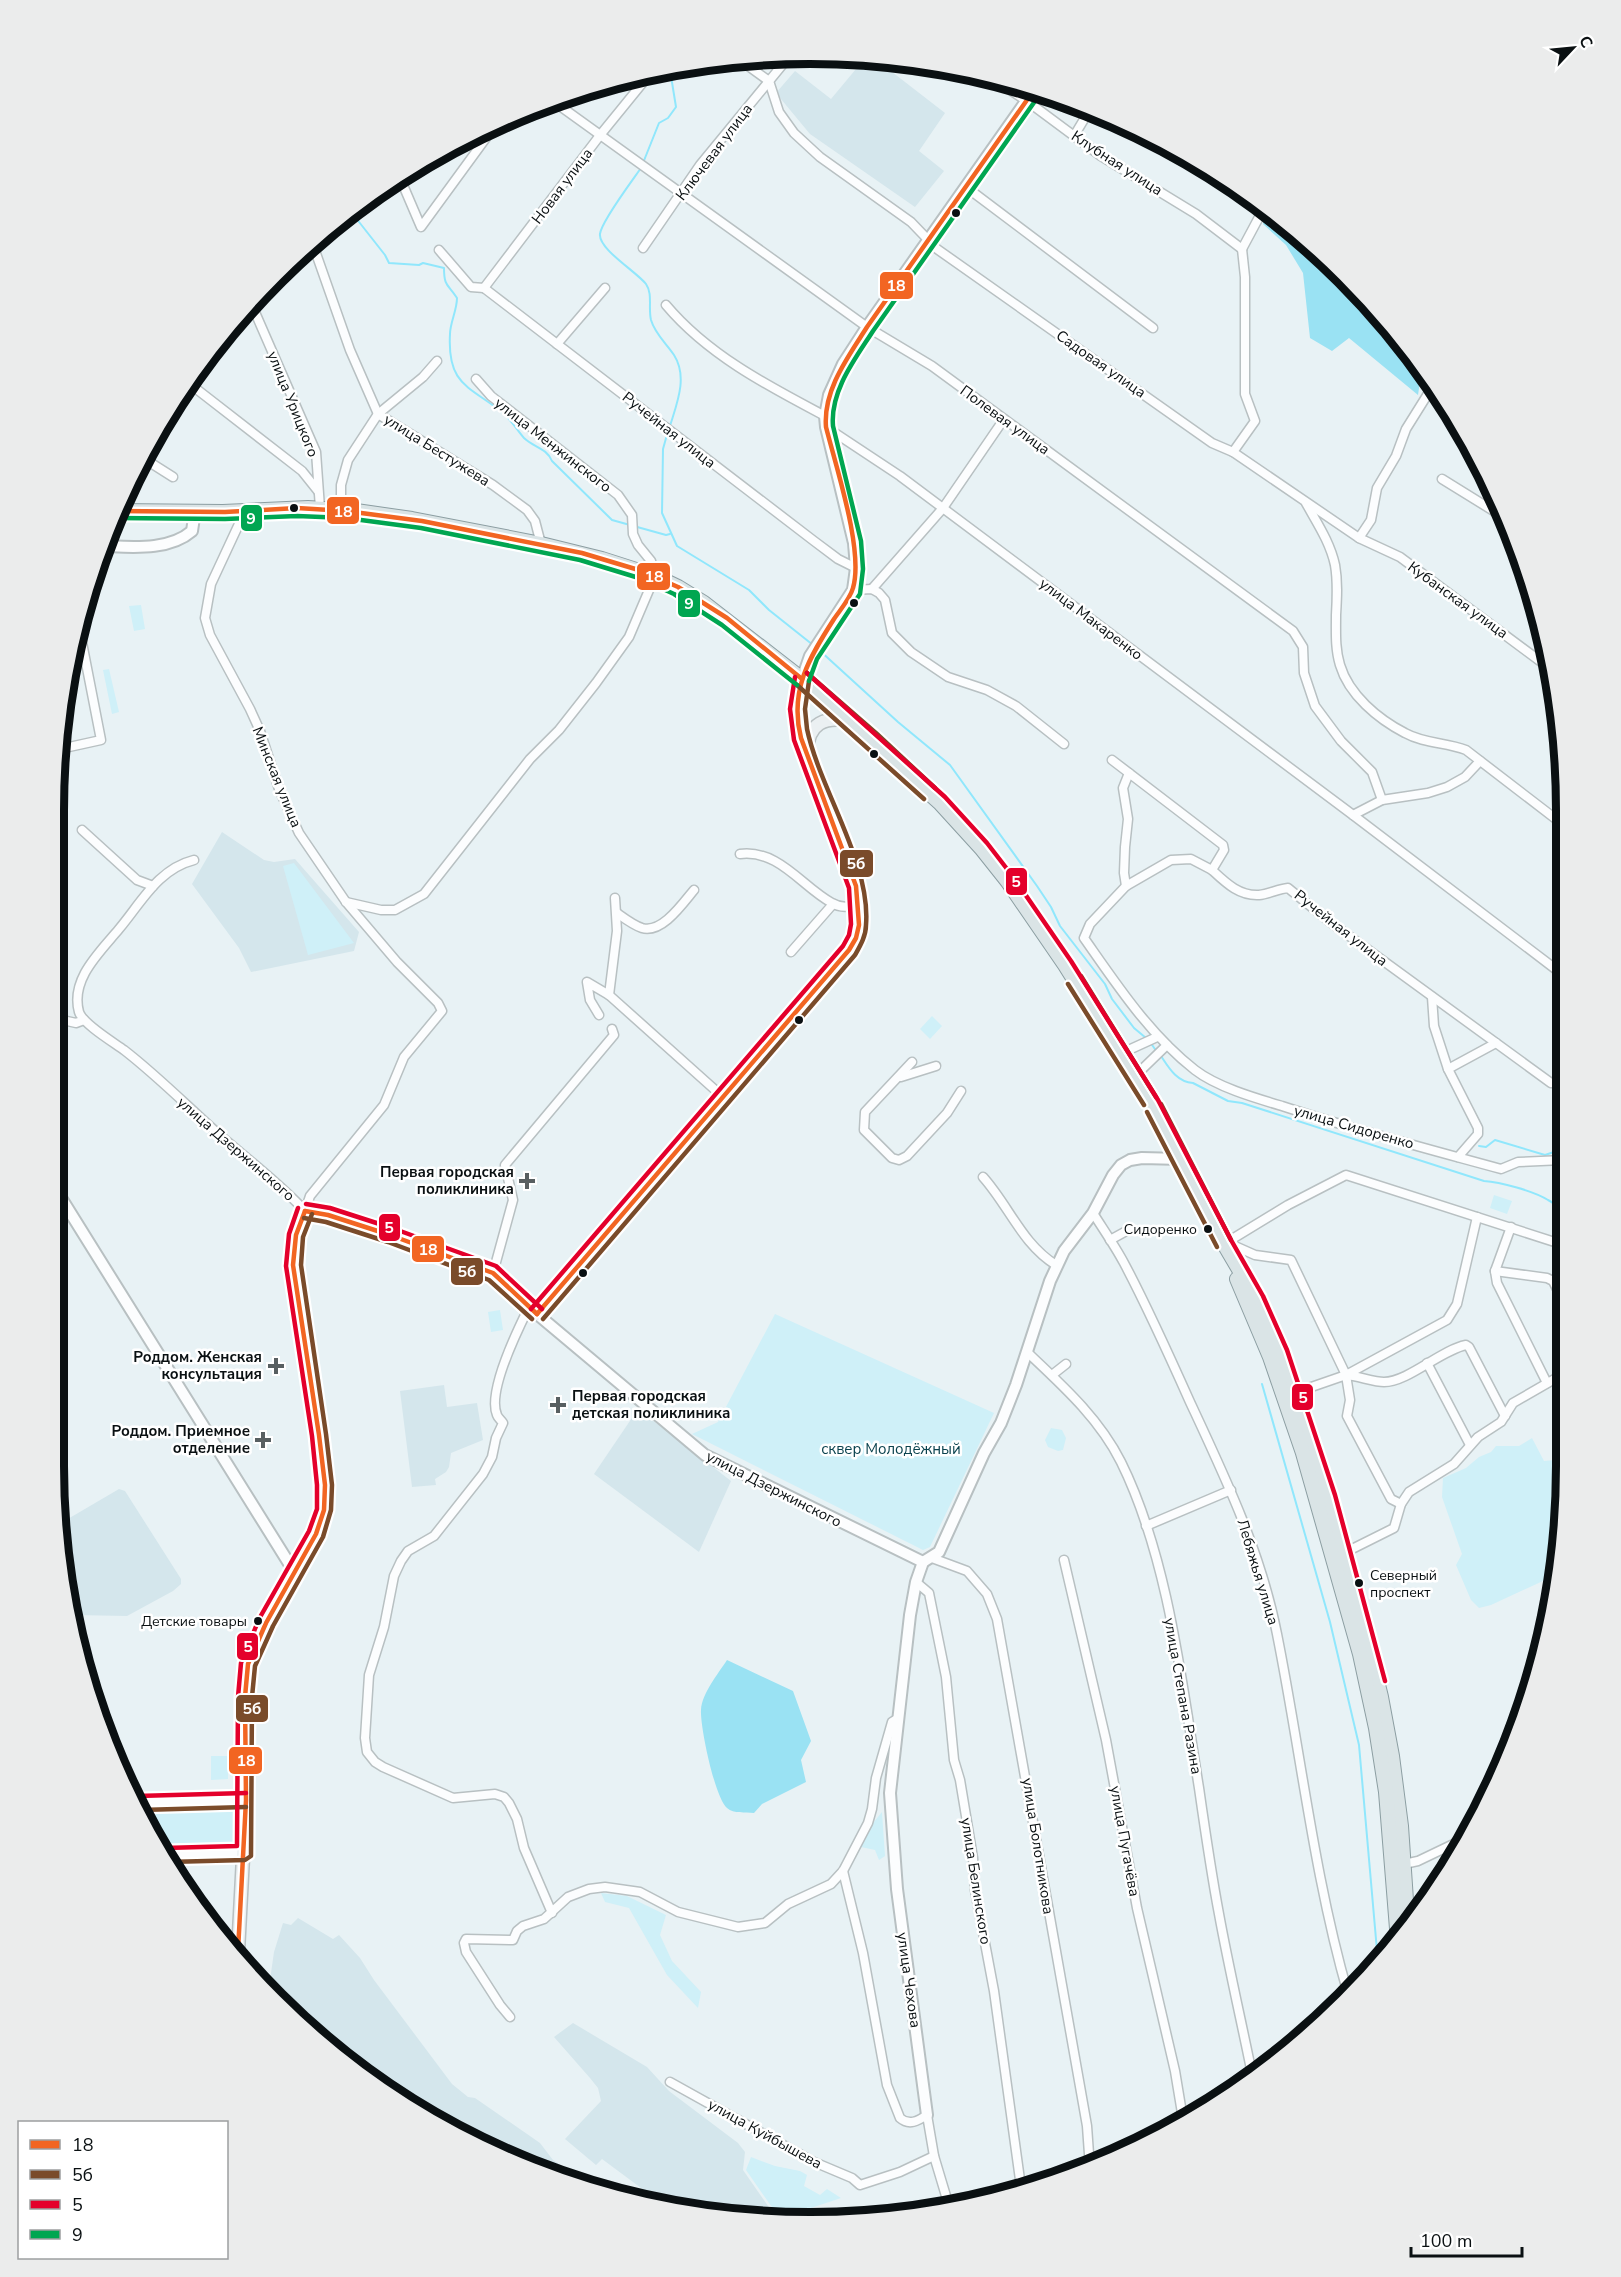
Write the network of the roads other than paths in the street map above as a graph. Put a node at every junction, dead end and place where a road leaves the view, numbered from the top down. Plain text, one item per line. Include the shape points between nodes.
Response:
1 (782, 65) edge
2 (750, 67) edge
3 (769, 81) junction
4 (641, 84) edge
5 (1015, 93) edge
6 (1029, 98) edge
7 (1027, 101) junction
8 (563, 107) edge
9 (1085, 117) edge
10 (601, 134) junction
11 (1074, 136) junction
12 (486, 139) edge
13 (403, 186) edge
14 (966, 187) junction
15 (682, 192) junction
16 (1259, 215) edge
17 (928, 241) junction
18 (643, 248) dead end
19 (1242, 249) junction
20 (439, 250) dead end
21 (316, 253) edge
22 (484, 288) junction
23 (605, 288) dead end
24 (666, 305) dead end
25 (255, 314) edge
26 (867, 327) junction
27 (1153, 328) dead end
28 (557, 344) junction
29 (437, 361) dead end
30 (476, 379) dead end
31 (196, 388) edge
32 (1429, 393) edge
33 (378, 414) junction
34 (1004, 419) junction
35 (825, 421) junction
36 (1233, 452) junction
37 (151, 463) edge
38 (173, 477) dead end
39 (1442, 479) dead end
40 (319, 491) junction
41 (1304, 501) junction
42 (320, 508) junction
43 (943, 508) junction
44 (341, 510) junction
45 (127, 511) edge
46 (195, 511) junction
47 (245, 511) junction
48 (1494, 511) edge
49 (1359, 538) junction
50 (541, 544) junction
51 (113, 547) edge
52 (856, 568) junction
53 (655, 576) junction
54 (872, 589) junction
55 (853, 590) junction
56 (83, 646) edge
57 (1541, 662) edge
58 (802, 680) junction
59 (850, 721) junction
60 (1064, 744) dead end
61 (67, 747) edge
62 (807, 753) junction
63 (1112, 760) dead end
64 (1480, 761) junction
65 (1129, 772) junction
66 (1383, 800) junction
67 (1353, 815) junction
68 (1556, 819) edge
69 (82, 830) dead end
70 (740, 854) dead end
71 (194, 860) dead end
72 (1212, 870) junction
73 (153, 886) junction
74 (1126, 886) junction
75 (694, 890) dead end
76 (615, 898) dead end
77 (346, 902) junction
78 (833, 904) junction
79 (859, 906) junction
80 (617, 913) junction
81 (790, 952) dead end
82 (1556, 969) edge
83 (609, 995) junction
84 (1432, 997) junction
85 (599, 1015) dead end
86 (83, 1019) junction
87 (65, 1020) edge
88 (612, 1029) dead end
89 (1153, 1040) junction
90 (1496, 1043) junction
91 (1160, 1051) junction
92 (1122, 1053) junction
93 (912, 1062) dead end
94 (936, 1066) dead end
95 (1448, 1069) junction
96 (1135, 1076) junction
97 (897, 1078) junction
98 (1551, 1083) dead end
99 (961, 1091) dead end
100 (723, 1097) junction
101 (1458, 1157) junction
102 (1181, 1159) junction
103 (1556, 1160) edge
104 (983, 1177) dead end
105 (65, 1204) edge
106 (305, 1210) junction
107 (1093, 1213) junction
108 (1478, 1217) junction
109 (1511, 1227) junction
110 (1130, 1228) dead end
111 (1110, 1240) junction
112 (1556, 1242) edge
113 (1224, 1244) junction
114 (1056, 1265) junction
115 (1495, 1271) junction
116 (493, 1273) junction
117 (1556, 1287) edge
118 (533, 1310) junction
119 (1027, 1352) junction
120 (1427, 1363) junction
121 (1066, 1364) dead end
122 (1052, 1375) junction
123 (1346, 1375) junction
124 (1556, 1378) edge
125 (1547, 1383) junction
126 (1294, 1393) junction
127 (1505, 1416) junction
128 (1470, 1445) junction
129 (1231, 1490) junction
130 (1401, 1504) junction
131 (1146, 1526) junction
132 (1339, 1555) junction
133 (928, 1560) junction
134 (1064, 1560) dead end
135 (295, 1573) junction
136 (916, 1582) junction
137 (1373, 1684) junction
138 (897, 1719) junction
139 (246, 1800) junction
140 (145, 1803) edge
141 (1455, 1843) edge
142 (244, 1853) junction
143 (173, 1855) edge
144 (1404, 1864) junction
145 (843, 1871) junction
146 (552, 1913) junction
147 (1407, 1914) edge
148 (1397, 1927) edge
149 (238, 1944) edge
150 (1346, 1985) edge
151 (510, 2018) dead end
152 (1251, 2068) edge
153 (670, 2082) dead end
154 (927, 2115) junction
155 (1181, 2115) edge
156 (934, 2156) junction
157 (1089, 2158) edge
158 (1020, 2182) edge
159 (947, 2199) edge

1 - 3 street, Ключевая улица
2 - 3 street
3 - 15 street, Ключевая улица
3 - 17 street, Садовая улица via 779,112 794,133 820,157 911,222
4 - 10 street, Новая улица
5 - 7 street, Клубная улица
6 - 7 street
7 - 11 street, Клубная улица
7 - 14 street
8 - 10 street, Полевая улица
9 - 11 street
10 - 15 street, Полевая улица
10 - 22 street, Новая улица
11 - 19 street, Клубная улица via 1196,214
12 - 13 street via 421,227
14 - 17 street
14 - 27 street
15 - 18 street, Ключевая улица
15 - 26 street, Полевая улица
16 - 19 street
17 - 26 street
17 - 36 street, Садовая улица via 1212,443
19 - 36 street via 1245,394 1255,421
20 - 22 street via 471,286
21 - 33 street, улица Бестужева via 350,350
22 - 28 street, Ручейная улица
23 - 28 street
24 - 35 street, улица Макаренко via 679,321 728,361
25 - 40 street, улица Урицкого via 316,452
26 - 34 street, Полевая улица via 932,366
26 - 35 street via 834,380
28 - 52 street, Ручейная улица via 830,553
29 - 33 street
30 - 53 street, улица Менжинского via 491,396 618,495 632,515 638,545 651,561
31 - 40 street via 302,471
32 - 49 street via 1377,489 1371,520
33 - 44 street via 345,466 340,485
33 - 50 street, улица Бестужева via 527,510 535,521
34 - 43 street
34 - 66 street, Полевая улица via 1293,631 1303,647 1304,673 1315,706 1341,741 1372,772
35 - 43 street, улица Макаренко
35 - 52 street via 854,543
36 - 41 street, Садовая улица
37 - 38 street
39 - 48 street
40 - 42 street, улица Урицкого
41 - 49 street, Садовая улица
41 - 64 street via 1329,543 1335,564 1337,650 1350,687 1371,710 1404,733 1428,743 1466,750
42 - 44 main road
42 - 47 main road
43 - 54 street
43 - 67 street, улица Макаренко
44 - 50 main road via 412,519
45 - 46 main road
46 - 47 main road
46 - 51 street via 192,531 180,538 132,548
47 - 77 street, Минская улица via 211,584 207,626 260,731 299,833
49 - 57 street, Кубанская улица via 1400,557
50 - 53 main road
52 - 55 street
53 - 58 main road via 704,603
53 - 77 street via 629,637 596,683 530,759 424,894 395,910
54 - 55 street
54 - 60 street via 885,600 892,633 911,652 948,677 987,690 1016,706
55 - 58 street via 810,656
56 - 61 street via 101,740
58 - 59 main road
58 - 62 main road via 797,722
59 - 62 main road via 834,718 819,724 807,739
59 - 92 main road via 940,803 981,848
62 - 79 main road via 850,866
63 - 65 street
64 - 66 street via 1465,777 1447,787
64 - 68 street
65 - 72 street via 1223,845
65 - 74 street via 1123,788 1128,819
66 - 67 street
67 - 82 street, улица Макаренко
69 - 73 street via 137,880
70 - 78 street via 751,852 775,861
71 - 73 street via 181,863
72 - 74 street, Ручейная улица via 1191,859 1171,860
72 - 84 street, Ручейная улица via 1244,894 1260,895 1288,888
73 - 86 street via 84,974 79,989
74 - 89 street, улица Сидоренко via 1090,924 1084,938
75 - 80 street via 670,918 649,929
76 - 80 street
77 - 106 street, Минская улица via 442,1011 404,1057 384,1105 310,1196
78 - 79 street
78 - 81 street
79 - 100 main road via 857,932 849,950
80 - 83 street
83 - 85 street via 587,982 590,1000
83 - 100 street
84 - 90 street, Ручейная улица
84 - 95 street via 1434,1026
86 - 87 street via 76,1023
86 - 106 street, улица Дзержинского via 134,1058
88 - 116 street via 614,1035 505,1165 513,1200
89 - 91 street, улица Сидоренко
89 - 92 street
90 - 95 street
90 - 98 street, Ручейная улица
91 - 96 street
91 - 101 street, улица Сидоренко via 1206,1077 1255,1097
92 - 96 main road
93 - 97 street
94 - 97 street
95 - 101 street via 1479,1128
96 - 102 main road
97 - 99 street via 865,1112 864,1130 898,1160 907,1156 947,1113
100 - 118 main road via 565,1283
101 - 103 street, улица Сидоренко via 1501,1169 1518,1162
102 - 107 street, улица Чехова via 1130,1160 1113,1175
102 - 113 main road
104 - 114 street via 1030,1243
105 - 135 street
106 - 116 main road, улица Дзержинского via 390,1235
106 - 135 main road via 296,1235 293,1264 325,1499 322,1521
107 - 111 street, Лебяжья улица
107 - 114 street, улица Чехова
108 - 109 street
108 - 113 street via 1346,1175
108 - 123 street via 1463,1285 1447,1320
109 - 112 street
109 - 115 street
110 - 111 street
111 - 129 street, Лебяжья улица via 1124,1262
113 - 123 street via 1255,1255 1291,1260
113 - 126 main road via 1257,1300
113 - 132 main road via 1286,1402
114 - 119 street, улица Чехова
115 - 117 street via 1547,1278
115 - 125 street via 1505,1301
116 - 118 main road, улица Дзержинского
118 - 133 street, улица Дзержинского via 705,1455
118 - 146 street via 502,1364 496,1415 503,1423 492,1457 435,1536 408,1551 394,1576 369,1675 365,1738 367,1752 375,1762 453,1798 495,1794 504,1797 517,1819 524,1848
119 - 122 street, улица Степана Разина
119 - 133 street, улица Чехова via 1001,1423 939,1552
120 - 123 street via 1398,1379 1383,1382
120 - 127 street via 1463,1346 1469,1347
120 - 128 street
121 - 122 street
122 - 131 street, улица Степана Разина via 1072,1394 1120,1460
123 - 126 street
123 - 130 street via 1350,1400 1347,1416 1391,1499
124 - 125 street
125 - 127 street via 1513,1403
126 - 132 main road via 1319,1469
127 - 128 street
128 - 130 street via 1454,1464 1409,1492
129 - 131 street
129 - 150 street, Лебяжья улица via 1262,1574 1277,1634 1327,1909
130 - 132 street via 1394,1528
131 - 152 street, улица Степана Разина via 1173,1634 1218,1912
132 - 137 main road
133 - 136 street, улица Чехова
133 - 157 street, улица Болотникова via 968,1571 987,1594 997,1619 1087,2126
134 - 155 street, улица Пугачёва via 1106,1740
135 - 139 main road via 248,1664
136 - 138 street, улица Чехова
136 - 158 street, улица Белинского via 929,1593 946,1677 954,1760 996,2002
137 - 144 main road via 1392,1756
137 - 148 main road
138 - 145 street via 892,1722 882,1755 868,1824
138 - 154 street, улица Чехова via 890,1793 894,1854
139 - 140 street
139 - 142 main road
141 - 144 street
142 - 143 street
142 - 149 main road
144 - 147 main road
145 - 146 street via 831,1884 788,1904 765,1923 738,1927 678,1912 640,1892 605,1887 568,1897
145 - 154 street via 863,1953 887,2085 904,2122
146 - 151 street via 524,1926 513,1940 469,1938 464,1943 466,1952
153 - 156 street, улица Куйбышева via 860,2185
154 - 156 street
156 - 159 street

